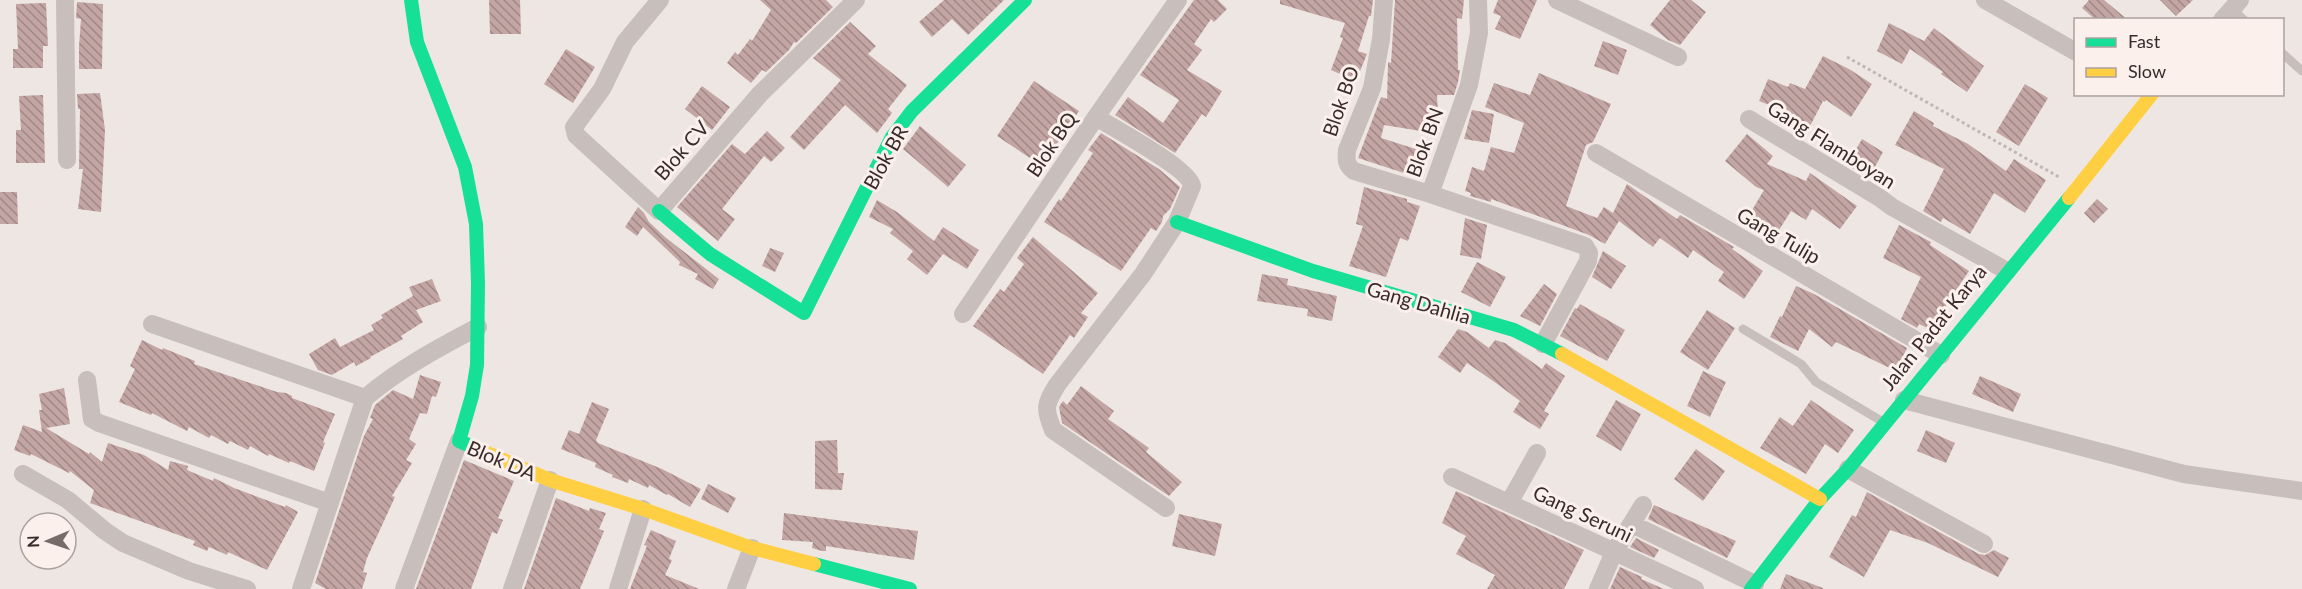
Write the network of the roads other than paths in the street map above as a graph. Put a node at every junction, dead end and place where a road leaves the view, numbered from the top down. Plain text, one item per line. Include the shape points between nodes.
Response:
1 (65, 0) edge
2 (411, 0) edge
3 (660, 0) edge
4 (856, 0) edge
5 (1025, 0) edge
6 (1178, 0) edge
7 (1384, 0) edge
8 (1478, 0) edge
9 (1557, 0) edge
10 (1984, 0) edge
11 (2074, 51) edge
12 (2284, 54) edge
13 (1678, 57) dead end
14 (2302, 71) edge
15 (2150, 96) edge
16 (1096, 117) junction
17 (1749, 119) dead end
18 (1596, 153) dead end
19 (67, 160) dead end
20 (1430, 194) junction
21 (659, 211) junction
22 (1177, 222) junction
23 (2007, 271) junction
24 (963, 314) dead end
25 (152, 324) dead end
26 (478, 327) junction
27 (1743, 328) dead end
28 (1544, 344) junction
29 (1941, 355) junction
30 (87, 380) dead end
31 (364, 398) junction
32 (1904, 400) junction
33 (1885, 423) junction
34 (459, 441) junction
35 (1537, 453) dead end
36 (1848, 469) junction
37 (23, 474) dead end
38 (1452, 477) dead end
39 (550, 480) junction
40 (2302, 491) edge
41 (1820, 499) junction
42 (330, 503) junction
43 (1509, 503) junction
44 (1643, 505) dead end
45 (1166, 508) dead end
46 (644, 509) junction
47 (1632, 524) junction
48 (1984, 544) dead end
49 (752, 548) junction
50 (1614, 552) junction
51 (1753, 587) edge
52 (247, 589) edge
53 (301, 589) edge
54 (404, 589) edge
55 (512, 589) edge
56 (618, 589) edge
57 (736, 589) edge
58 (910, 589) edge
59 (1598, 589) edge
60 (1695, 589) edge

1 - 19 street
2 - 26 street, Blok DA via 417,45 471,190 478,257
3 - 21 street, Blok CV via 625,42 602,89 574,127 574,132
4 - 21 street, Blok CV via 760,94
5 - 21 street, Blok BR via 912,111 892,137 804,313 700,249
6 - 16 street, Blok BQ
7 - 20 street, Blok BO via 1382,39 1372,88 1346,159 1354,171
8 - 20 street, Blok BN via 1479,33 1469,86
9 - 13 street
10 - 11 street
12 - 14 lane
15 - 23 street, Jalan Padat Karya
16 - 22 street via 1163,158 1192,181
16 - 24 street, Blok BQ
17 - 23 street, Gang Flamboyan via 1892,207
18 - 29 street, Gang Tulip
20 - 28 street, Blok BN via 1579,243 1589,253
22 - 28 street, Gang Dahlia via 1313,271 1514,330
22 - 45 street via 1046,404 1053,430
23 - 29 street, Jalan Padat Karya
25 - 31 street
26 - 31 street via 406,367
26 - 34 street, Blok DA via 475,379
27 - 33 lane via 1801,364 1816,382
28 - 41 street, Gang Dahlia
29 - 32 street, Jalan Padat Karya
30 - 42 street via 92,419 99,423
31 - 42 street
32 - 33 street, Jalan Padat Karya
32 - 40 street via 2184,474
33 - 36 street, Jalan Padat Karya
34 - 39 street, Blok DA
34 - 54 street
35 - 43 street
36 - 41 street, Jalan Padat Karya
36 - 48 street
37 - 52 street via 68,500 123,543 189,571
38 - 43 street, Gang Seruni
39 - 46 street, Blok DA
39 - 55 street
41 - 51 street, Jalan Padat Karya
42 - 53 street
43 - 50 street, Gang Seruni
44 - 47 street
46 - 49 street, Blok DA
46 - 56 street
47 - 50 street
47 - 51 street
49 - 57 street
49 - 58 street, Blok DA
50 - 59 street
50 - 60 street, Gang Seruni

